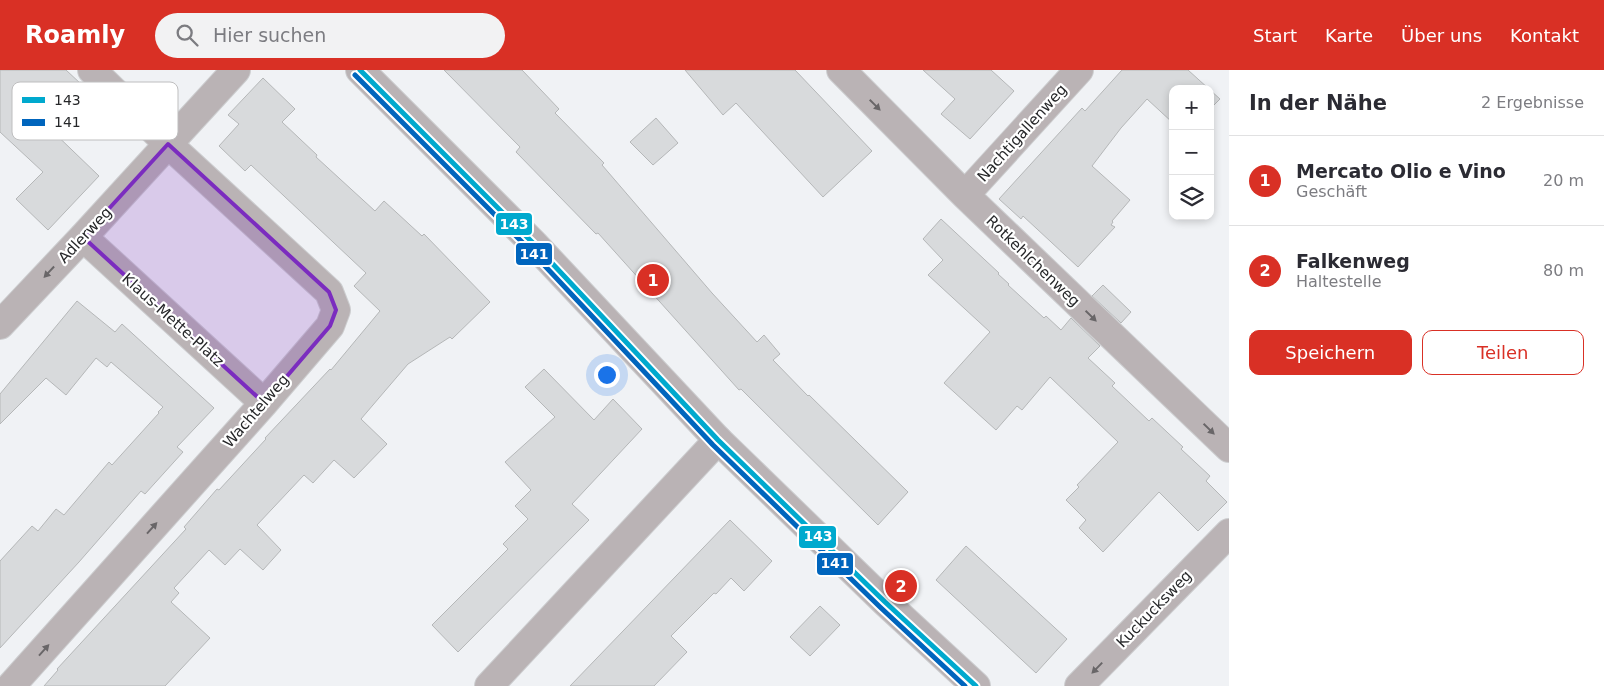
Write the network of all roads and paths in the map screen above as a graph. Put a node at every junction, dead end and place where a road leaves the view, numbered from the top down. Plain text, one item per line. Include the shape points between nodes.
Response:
1 (92, 70) edge
2 (236, 70) edge
3 (360, 70) edge
4 (841, 70) edge
5 (1078, 70) edge
6 (104, 82) edge
7 (178, 133) edge
8 (164, 140) edge
9 (172, 140) edge
10 (168, 144) junction
11 (964, 195) junction
12 (83, 237) junction
13 (0, 325) edge
14 (264, 403) junction
15 (718, 440) junction
16 (1229, 448) edge
17 (1229, 533) edge
18 (11, 686) edge
19 (489, 686) edge
20 (976, 686) edge
21 (1079, 686) edge

1 - 6 street
2 - 7 street, Adlerweg
3 - 15 street via 534,244
4 -> 11 street, Rotkehlchenweg
5 - 11 street, Nachtigallenweg
8 - 10 street
9 - 10 street, Adlerweg
10 - 12 street, Adlerweg
10 - 14 street, Wachtelweg via 329,292 336,310 330,326
11 -> 16 street, Rotkehlchenweg
12 -> 13 street, Adlerweg
12 - 14 street, Klaus-Mette-Platz
18 -> 14 street, Wachtelweg
15 - 19 street
15 - 20 street
17 -> 21 street, Kuckucksweg

